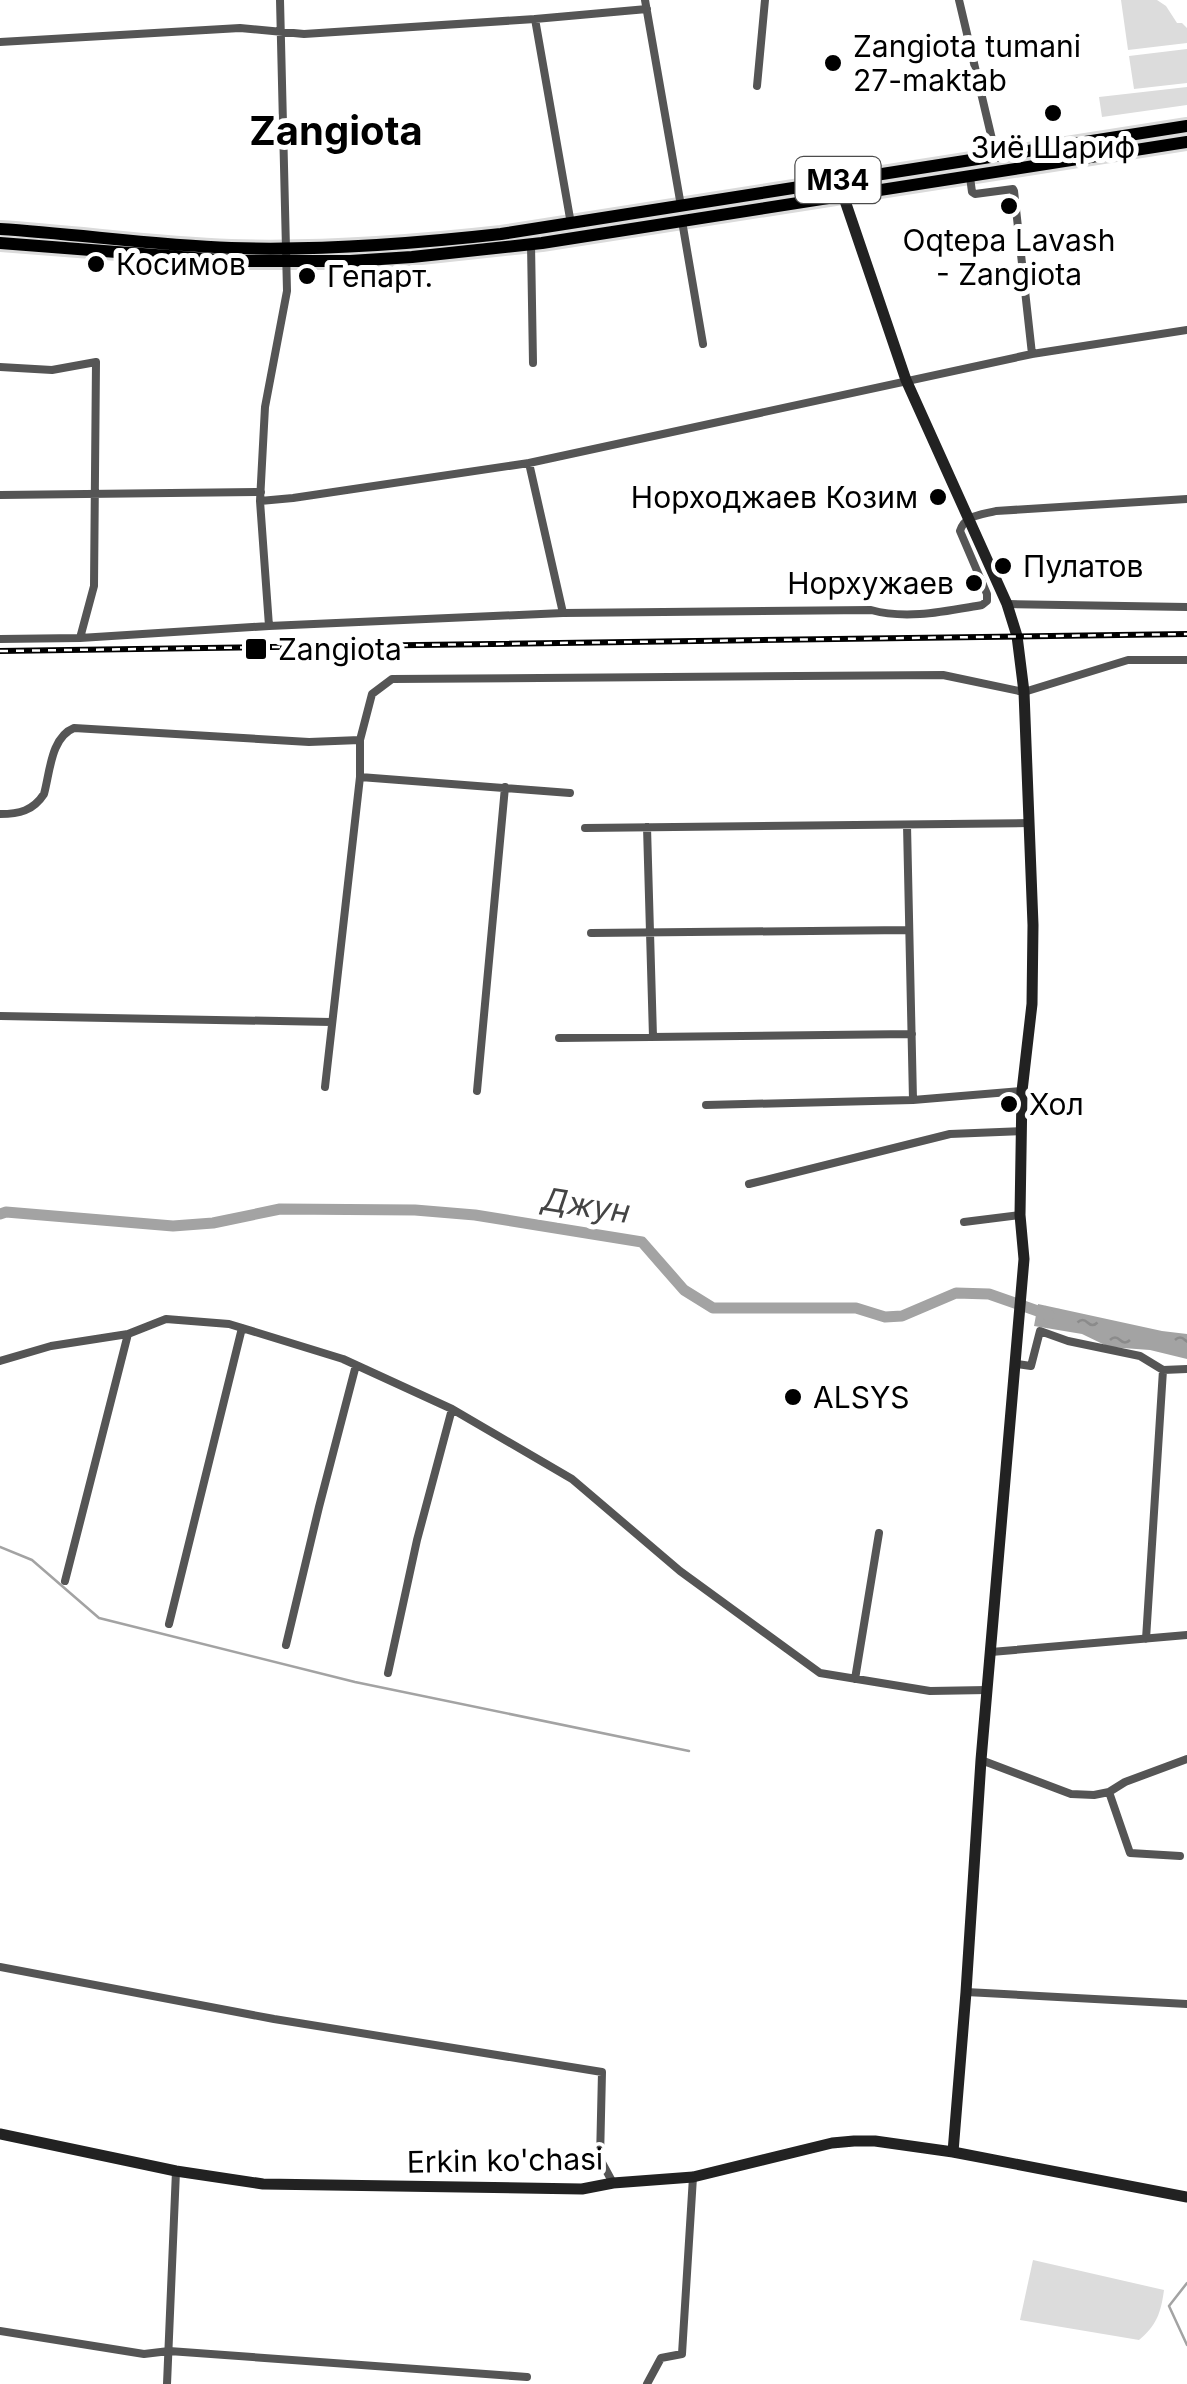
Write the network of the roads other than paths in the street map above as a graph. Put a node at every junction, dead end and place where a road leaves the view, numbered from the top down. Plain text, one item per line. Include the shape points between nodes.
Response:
1 (280, 0) edge
2 (766, 0) edge
3 (959, 0) edge
4 (646, 4) edge
5 (535, 19) junction
6 (281, 32) junction
7 (0, 42) edge
8 (757, 86) dead end
9 (1187, 126) edge
10 (1187, 142) edge
11 (996, 157) junction
12 (970, 176) junction
13 (839, 180) junction
14 (842, 196) junction
15 (681, 206) junction
16 (682, 222) junction
17 (571, 224) junction
18 (0, 229) edge
19 (0, 243) edge
20 (531, 244) junction
21 (287, 255) junction
22 (1187, 330) edge
23 (703, 344) dead end
24 (1032, 354) junction
25 (533, 363) dead end
26 (0, 366) edge
27 (906, 380) junction
28 (529, 464) junction
29 (94, 494) junction
30 (0, 495) edge
31 (260, 497) junction
32 (1187, 499) edge
33 (968, 518) junction
34 (1006, 604) junction
35 (1187, 607) edge
36 (563, 613) junction
37 (268, 626) junction
38 (80, 638) junction
39 (0, 639) edge
40 (1187, 660) edge
41 (1024, 692) junction
42 (360, 740) junction
43 (360, 777) junction
44 (505, 787) junction
45 (570, 792) dead end
46 (0, 814) edge
47 (1030, 823) junction
48 (907, 826) junction
49 (646, 827) junction
50 (585, 828) dead end
51 (909, 930) junction
52 (591, 933) dead end
53 (648, 934) junction
54 (0, 1016) edge
55 (330, 1022) junction
56 (912, 1034) junction
57 (653, 1037) junction
58 (559, 1038) dead end
59 (325, 1087) dead end
60 (476, 1090) dead end
61 (1022, 1090) junction
62 (913, 1100) junction
63 (706, 1105) dead end
64 (1022, 1131) junction
65 (748, 1184) dead end
66 (1020, 1214) junction
67 (964, 1222) dead end
68 (242, 1328) junction
69 (128, 1334) junction
70 (0, 1361) edge
71 (356, 1364) junction
72 (1016, 1364) junction
73 (1162, 1370) junction
74 (1187, 1370) edge
75 (452, 1409) junction
76 (880, 1533) dead end
77 (65, 1581) dead end
78 (169, 1624) dead end
79 (1187, 1635) edge
80 (1146, 1639) junction
81 (286, 1645) dead end
82 (990, 1652) junction
83 (388, 1673) dead end
84 (854, 1679) junction
85 (987, 1690) junction
86 (1187, 1759) edge
87 (981, 1760) junction
88 (1109, 1792) junction
89 (1180, 1856) dead end
90 (0, 1967) edge
91 (966, 1992) junction
92 (1187, 2004) edge
93 (0, 2134) edge
94 (953, 2152) junction
95 (176, 2171) junction
96 (694, 2177) junction
97 (613, 2183) junction
98 (1187, 2197) edge
99 (0, 2332) edge
100 (169, 2351) junction
101 (528, 2377) dead end
102 (167, 2384) edge
103 (646, 2384) edge

1 - 6 street
2 - 8 street
3 - 11 street
4 - 5 street
4 - 15 street
5 - 6 street
5 - 17 street
6 - 7 street via 240,28
6 - 21 street
9 - 11 main road, M34
10 - 12 main road, M34
11 - 13 main road, M34
12 - 14 main road, M34
12 - 24 street via 974,194 1014,191
13 - 14 main road
13 - 15 main road, M34
14 - 16 main road, M34
14 - 27 main road
15 - 17 main road, M34
16 - 20 main road, M34
16 - 23 street
17 - 21 main road, M34
18 - 21 main road, M34
19 - 21 main road, M34 via 233,261
20 - 21 main road, M34 via 380,260
20 - 25 street
21 - 31 street via 287,290 265,407
22 - 24 street
24 - 27 street
26 - 29 street via 52,370 96,362
27 - 28 street
27 - 33 main road
28 - 31 street via 293,498
28 - 36 street
29 - 30 street
29 - 31 street
29 - 38 street via 94,586
31 - 37 street
32 - 33 street
33 - 34 main road
33 - 36 street via 960,531 987,594 982,605 916,615
34 - 35 street
34 - 41 main road
36 - 37 street
37 - 38 street
38 - 39 street
40 - 41 street via 1128,660
41 - 42 street via 943,675 392,679 372,694
41 - 47 main road
42 - 43 street
42 - 46 street via 74,728 57,742 39,801 18,814
43 - 44 street
43 - 55 street
44 - 45 street
44 - 60 street
47 - 48 street
47 - 61 main road via 1032,1004
48 - 49 street
48 - 51 street
49 - 50 street
49 - 53 street
51 - 53 street
51 - 56 street
52 - 53 street
53 - 57 street
54 - 55 street
55 - 59 street
56 - 57 street
56 - 62 street
57 - 58 street
61 - 62 street
61 - 64 main road
62 - 63 street
64 - 65 street via 950,1134
64 - 66 main road
66 - 67 street
66 - 72 main road via 1024,1259
68 - 69 street via 166,1319
68 - 71 street
68 - 78 street
69 - 70 street
69 - 77 street
71 - 75 street
71 - 81 street
72 - 73 street via 1031,1366 1040,1331 1140,1356
72 - 82 main road
73 - 74 street
73 - 80 street
75 - 83 street
75 - 84 street via 572,1479 680,1571 820,1673
76 - 84 street
79 - 80 street
80 - 82 street
82 - 85 main road
84 - 85 street via 930,1691
85 - 87 main road
86 - 88 street
87 - 88 street via 1071,1794
87 - 91 main road
88 - 89 street via 1130,1854
90 - 97 street via 274,2020 602,2072 600,2159
91 - 92 street
91 - 94 main road
93 - 95 main road, Erkin ko'chasi
94 - 96 main road, Erkin ko'chasi via 854,2140
94 - 98 main road, Erkin ko'chasi
95 - 97 main road, Erkin ko'chasi via 263,2184 582,2190
95 - 100 street
96 - 97 main road, Erkin ko'chasi
96 - 103 street via 682,2354 661,2358
99 - 100 street via 144,2354
100 - 101 street
100 - 102 street

